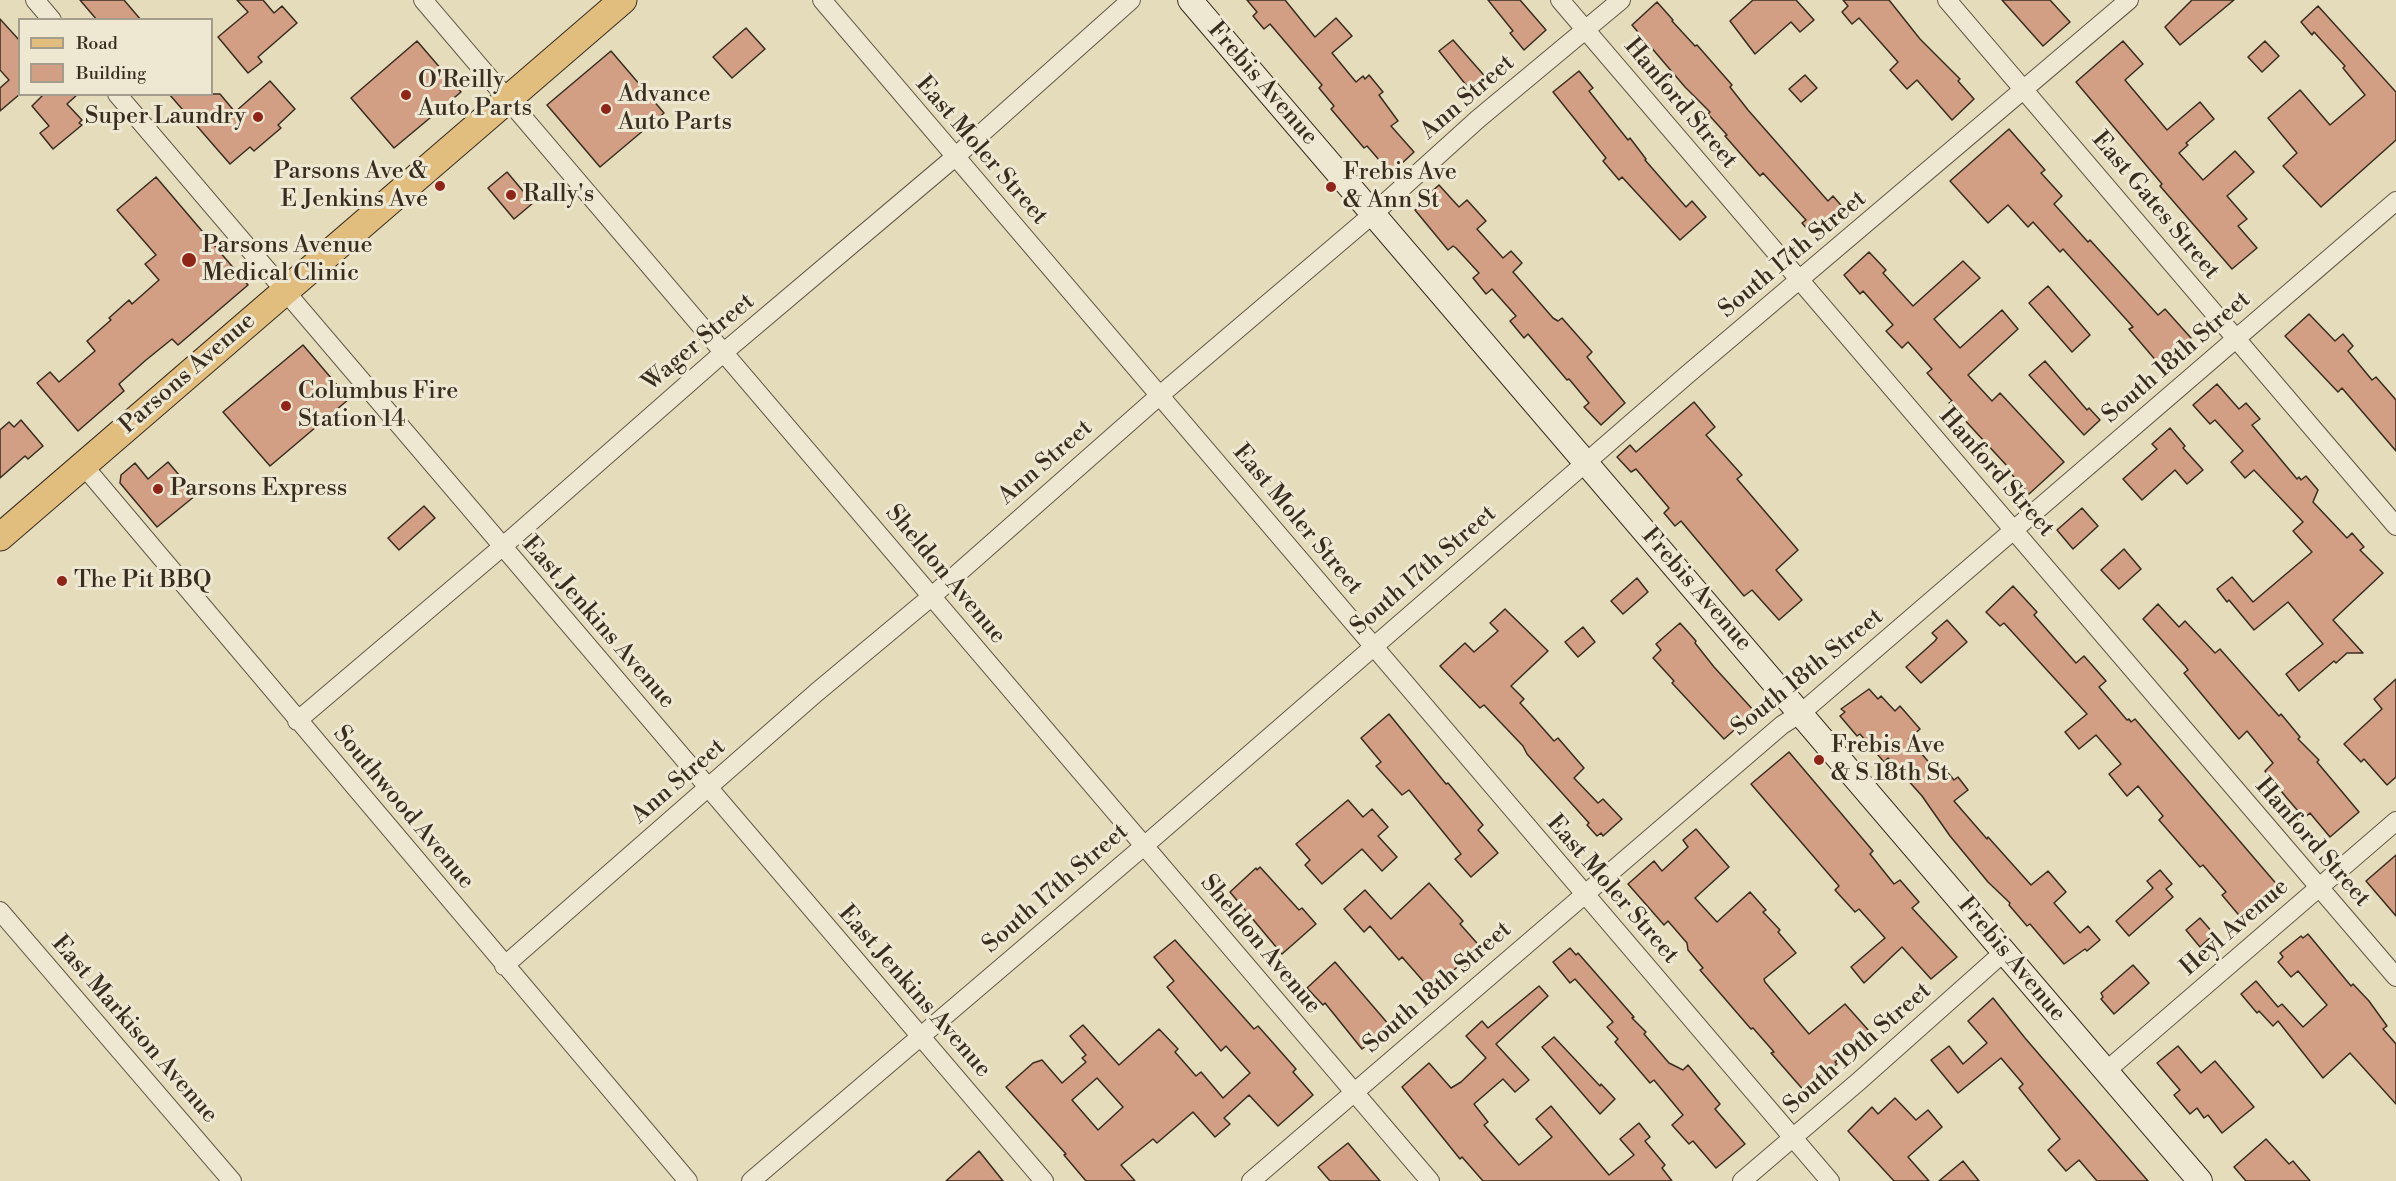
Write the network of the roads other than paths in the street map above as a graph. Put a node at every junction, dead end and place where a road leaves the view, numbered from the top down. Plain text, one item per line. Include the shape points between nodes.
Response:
1 (35, 0) edge
2 (423, 0) edge
3 (623, 0) edge
4 (822, 0) edge
5 (1131, 0) edge
6 (1190, 0) edge
7 (1560, 0) edge
8 (1621, 0) edge
9 (1947, 0) edge
10 (2129, 0) edge
11 (50, 18) edge
12 (1586, 30) junction
13 (2025, 90) junction
14 (119, 96) edge
15 (508, 99) junction
16 (955, 157) junction
17 (2396, 201) edge
18 (1373, 214) junction
19 (1800, 281) junction
20 (285, 290) junction
21 (2236, 339) junction
22 (723, 353) junction
23 (1159, 396) junction
24 (1586, 462) junction
25 (83, 465) junction
26 (2396, 526) edge
27 (2014, 531) junction
28 (1, 533) edge
29 (502, 547) junction
30 (932, 597) junction
31 (1373, 647) junction
32 (1801, 713) junction
33 (297, 721) junction
34 (708, 789) junction
35 (2396, 821) edge
36 (1144, 846) junction
37 (2319, 888) junction
38 (1584, 894) junction
39 (0, 911) edge
40 (2004, 952) junction
41 (504, 966) junction
42 (2396, 977) edge
43 (922, 1036) junction
44 (2106, 1071) junction
45 (1354, 1092) junction
46 (1793, 1138) junction
47 (232, 1181) edge
48 (688, 1181) edge
49 (752, 1181) edge
50 (1044, 1181) edge
51 (1251, 1181) edge
52 (1430, 1181) edge
53 (1742, 1181) edge
54 (1830, 1181) edge
55 (2200, 1181) edge

1 - 11 street
2 - 15 street, Sheldon Avenue
3 - 15 main road, Parsons Avenue
4 - 16 street, East Moler Street
5 - 16 street, Wager Street
6 - 18 main road, Frebis Avenue
7 - 12 street, Hanford Street
8 - 12 street, Ann Street
9 - 13 street, East Gates Street
10 - 13 street, South 17th Street
12 - 18 street, Ann Street via 1478,119
12 - 19 street, Hanford Street
13 - 19 street, South 17th Street
13 - 21 street, East Gates Street
14 - 20 street, East Jenkins Avenue
15 - 20 main road, Parsons Avenue
15 - 22 street, Sheldon Avenue
16 - 22 street, Wager Street
16 - 23 street, East Moler Street
17 - 21 street, South 18th Street
18 - 23 street, Ann Street
18 - 24 main road, Frebis Avenue
19 - 24 street, South 17th Street
19 - 27 street, Hanford Street
20 - 25 main road, Parsons Avenue
20 - 29 street, East Jenkins Avenue
21 - 26 street, East Gates Street
21 - 27 street, South 18th Street
22 - 29 street, Wager Street
22 - 30 street, Sheldon Avenue
23 - 30 street, Ann Street
23 - 31 street, East Moler Street
24 - 31 street, South 17th Street
24 - 32 main road, Frebis Avenue
25 - 28 main road, Parsons Avenue
25 - 33 street, Southwood Avenue
27 - 32 street, South 18th Street
27 - 37 street, Hanford Street
29 - 33 street, Wager Street
29 - 34 street, East Jenkins Avenue
30 - 34 street, Ann Street
30 - 36 street, Sheldon Avenue
31 - 36 street, South 17th Street
31 - 38 street, East Moler Street
32 - 38 street, South 18th Street
32 - 40 main road, Frebis Avenue
33 - 41 street, Southwood Avenue
34 - 41 street, Ann Street
34 - 43 street, East Jenkins Avenue
35 - 37 street, Heyl Avenue
36 - 43 street, South 17th Street
36 - 45 street, Sheldon Avenue
37 - 42 street, Hanford Street
37 - 44 street, Heyl Avenue
38 - 45 street, South 18th Street
38 - 46 street, East Moler Street
39 - 47 street, East Markison Avenue
40 - 44 main road, Frebis Avenue
40 - 46 street, South 19th Street
41 - 48 street, Southwood Avenue
43 - 49 street, South 17th Street
43 - 50 street, East Jenkins Avenue
44 - 55 main road, Frebis Avenue
45 - 51 street, South 18th Street
45 - 52 street, Sheldon Avenue
46 - 53 street, South 19th Street
46 - 54 street, East Moler Street

